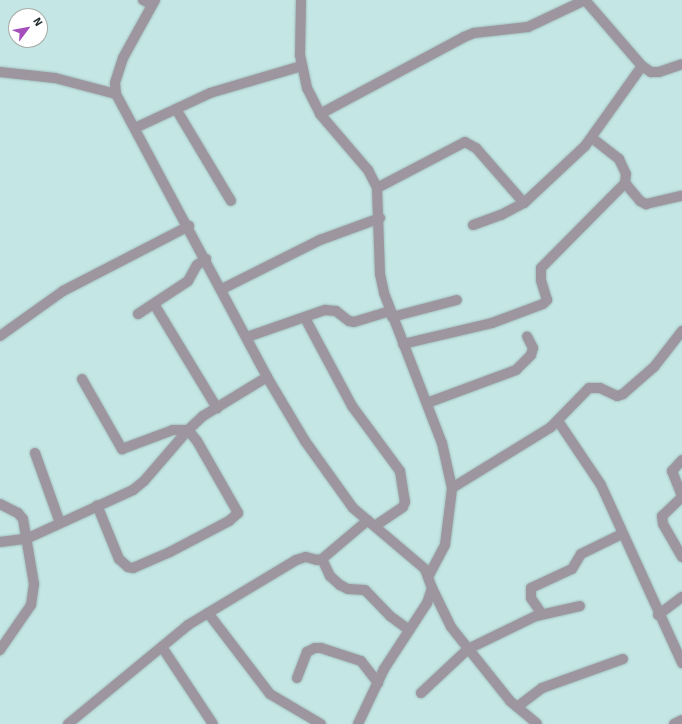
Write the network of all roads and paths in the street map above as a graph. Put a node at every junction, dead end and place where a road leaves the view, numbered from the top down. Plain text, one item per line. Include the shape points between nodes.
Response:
1 (301, 0) edge
2 (585, 0) edge
3 (150, 2) edge
4 (682, 64) edge
5 (302, 66) junction
6 (642, 66) junction
7 (0, 72) edge
8 (116, 94) junction
9 (176, 109) junction
10 (320, 114) junction
11 (135, 128) junction
12 (592, 138) junction
13 (625, 183) junction
14 (377, 188) junction
15 (682, 196) edge
16 (231, 201) dead end
17 (524, 202) junction
18 (380, 218) junction
19 (473, 225) dead end
20 (189, 226) junction
21 (206, 259) junction
22 (222, 289) junction
23 (457, 300) dead end
24 (154, 304) junction
25 (138, 314) dead end
26 (390, 314) junction
27 (305, 318) junction
28 (682, 331) edge
29 (0, 336) edge
30 (526, 336) dead end
31 (247, 337) junction
32 (403, 344) junction
33 (268, 377) junction
34 (82, 379) dead end
35 (427, 403) junction
36 (217, 408) junction
37 (558, 421) junction
38 (188, 430) junction
39 (35, 453) dead end
40 (682, 460) edge
41 (452, 488) junction
42 (682, 496) edge
43 (0, 504) edge
44 (97, 505) junction
45 (60, 523) junction
46 (372, 523) junction
47 (622, 534) junction
48 (26, 538) junction
49 (0, 542) edge
50 (682, 557) edge
51 (322, 558) junction
52 (428, 577) junction
53 (432, 588) junction
54 (682, 597) edge
55 (580, 606) dead end
56 (208, 613) junction
57 (542, 614) junction
58 (658, 615) junction
59 (410, 630) junction
60 (162, 647) junction
61 (468, 649) junction
62 (0, 650) edge
63 (623, 659) dead end
64 (682, 663) edge
65 (297, 678) dead end
66 (378, 683) junction
67 (421, 693) dead end
68 (517, 707) junction
69 (682, 720) edge
70 (68, 724) edge
71 (213, 724) edge
72 (321, 724) edge
73 (358, 724) edge
74 (537, 724) edge
75 (674, 724) edge

1 - 5 street via 299,36
2 - 6 street
2 - 10 street via 528,27 474,33 464,37
3 - 8 street via 123,58 115,83
4 - 6 street via 659,72 651,72
5 - 9 street via 240,82
5 - 10 street via 310,97
6 - 12 street
7 - 8 street via 55,78
8 - 11 street
9 - 11 street
9 - 16 street
10 - 14 street via 368,170
11 - 20 street
12 - 13 street via 619,159 626,174
12 - 17 street
13 - 15 street via 646,204
13 - 32 street via 541,268 541,280 547,300 543,304 492,324
14 - 17 street via 465,142 476,148
14 - 18 street
17 - 19 street via 501,215
18 - 22 street via 320,240
18 - 26 street via 380,274
20 - 21 street
20 - 29 street via 63,292
21 - 22 street
21 - 24 street via 197,265 188,281
22 - 31 street
23 - 26 street
24 - 25 street
24 - 36 street
26 - 27 street via 354,322 332,309
26 - 32 street
27 - 31 street
27 - 46 street via 352,406 400,471 405,502 403,507
28 - 37 street via 654,367 623,394 617,396 600,388 588,388
30 - 35 street via 533,348 531,355 516,370
31 - 33 street
32 - 35 street
33 - 36 street
33 - 46 street via 305,441 353,508
34 - 38 street via 122,449 173,430
35 - 41 street via 442,443
36 - 38 street
37 - 41 street via 545,432
37 - 47 street via 595,473
38 - 44 street via 139,486
38 - 44 street via 236,508 238,513 235,516 170,552 133,568 119,559
39 - 45 street
40 - 42 street via 672,471
41 - 52 street via 444,545
42 - 50 street via 662,516 663,524
43 - 48 street via 22,516
44 - 45 street
45 - 48 street
46 - 51 street
46 - 52 street via 419,563
47 - 57 street via 581,554 572,569 531,588 531,598
47 - 58 street
48 - 49 street
48 - 62 street via 33,576 33,598 26,613
51 - 56 street via 317,560 306,557 296,560
51 - 59 street via 330,576 340,586 365,590 390,616
52 - 53 street
53 - 59 street via 427,602
53 - 61 street via 451,627
54 - 58 street
55 - 57 street
56 - 60 street via 188,625
56 - 72 street via 270,694
57 - 61 street
58 - 64 street
59 - 66 street
60 - 70 street
60 - 71 street
61 - 67 street
61 - 68 street
63 - 68 street via 542,688
65 - 66 street via 308,652 321,648 361,661
66 - 73 street
68 - 74 street
69 - 75 street

